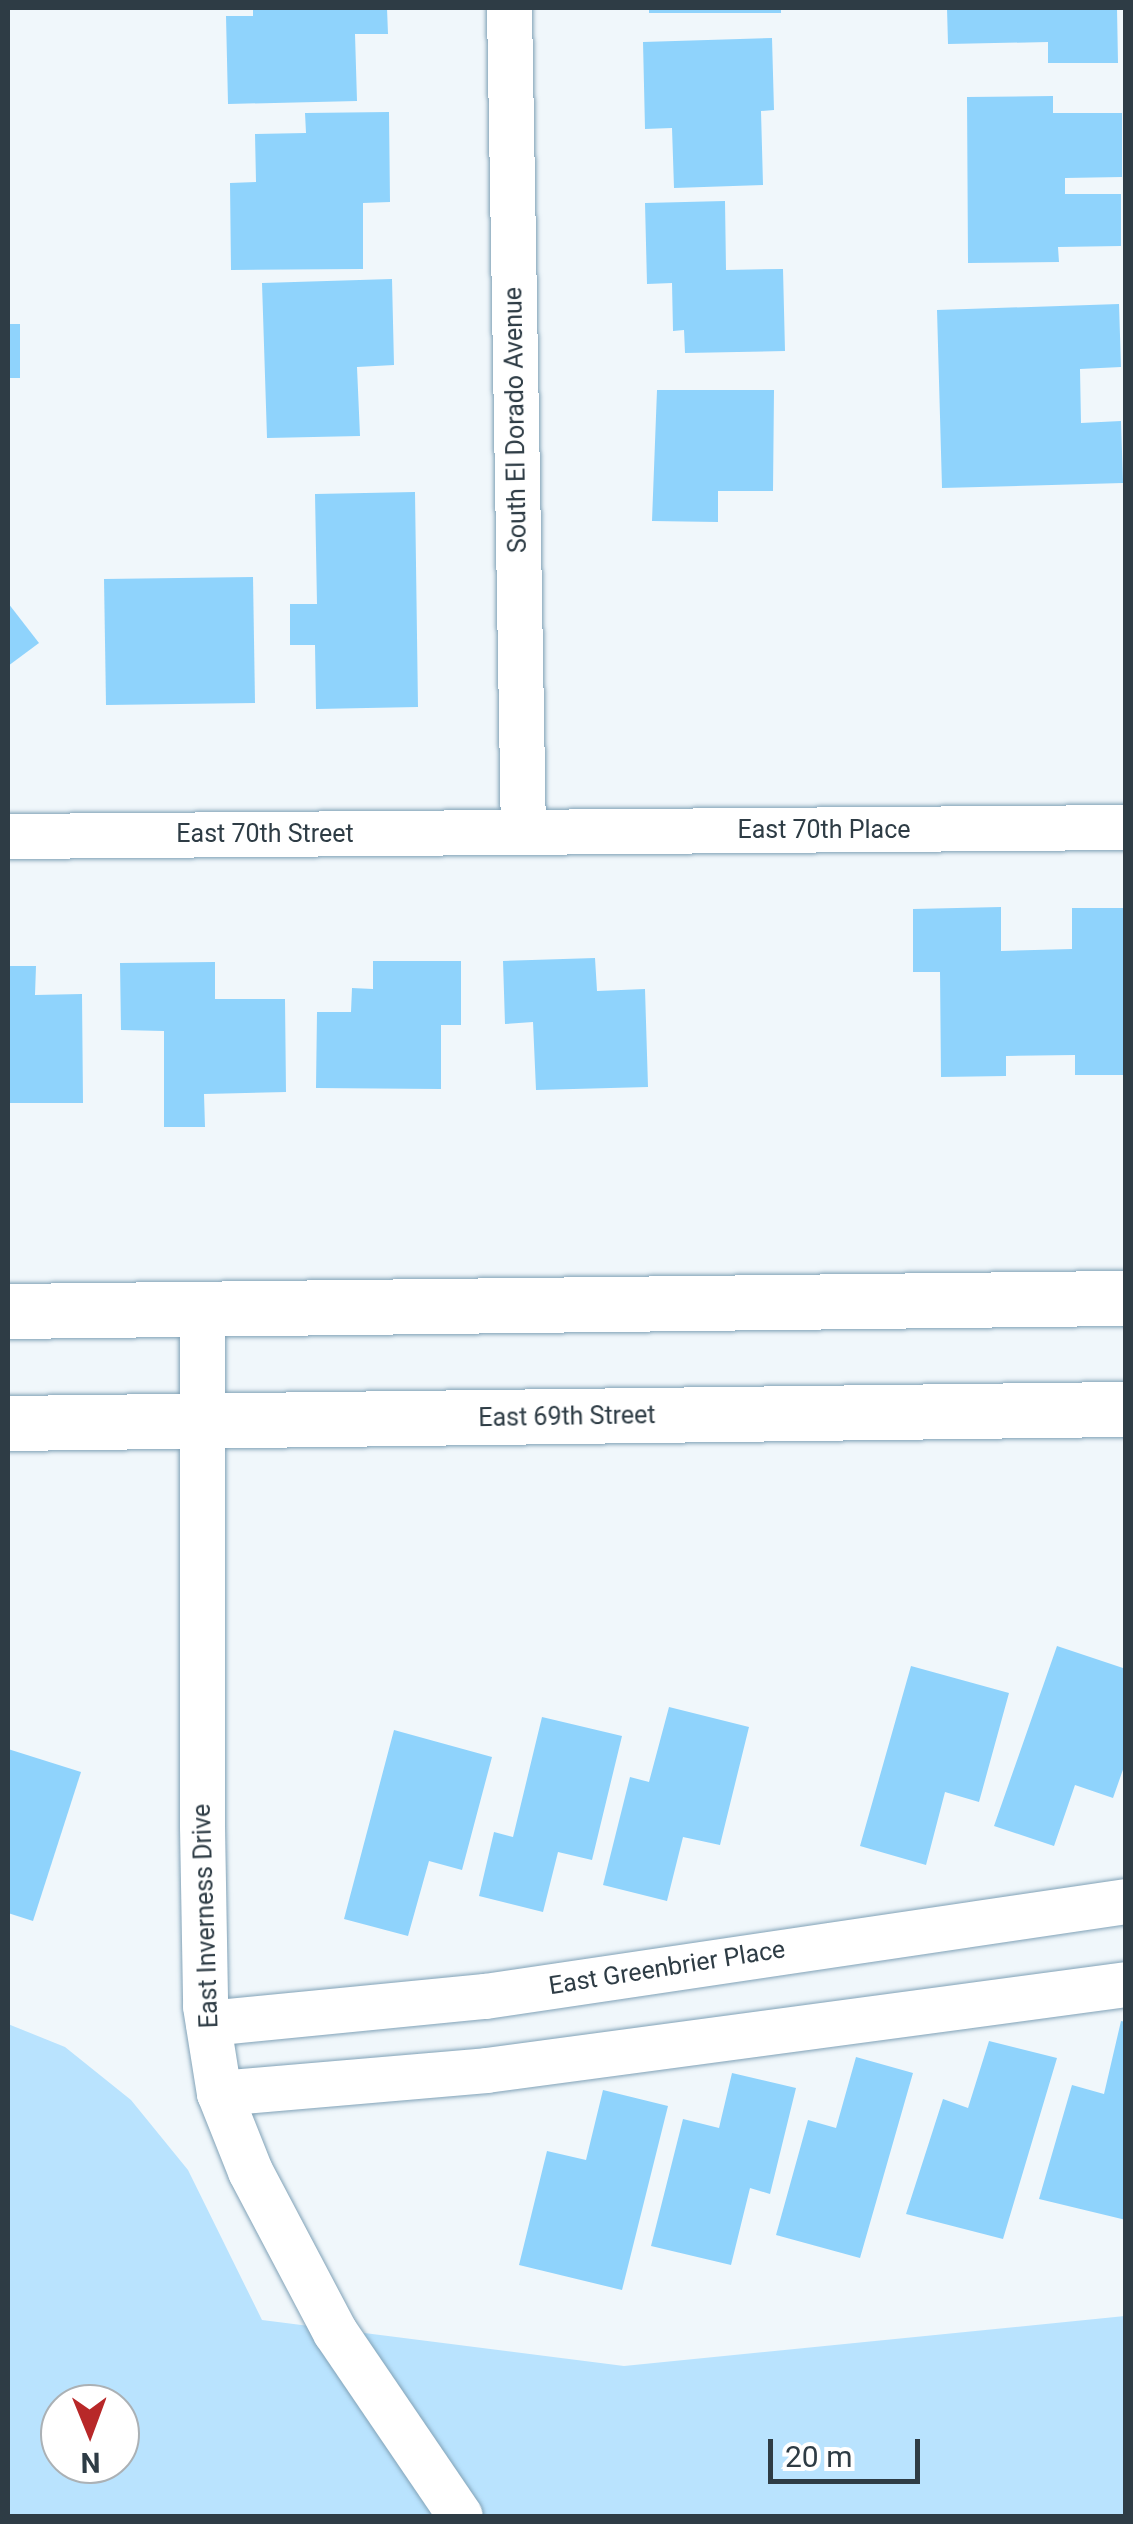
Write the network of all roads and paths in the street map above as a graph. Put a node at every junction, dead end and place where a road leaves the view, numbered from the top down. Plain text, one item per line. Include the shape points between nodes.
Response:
1 (509, 8) edge
2 (1126, 827) edge
3 (523, 832) junction
4 (8, 836) edge
5 (1126, 1298) edge
6 (202, 1309) junction
7 (8, 1311) edge
8 (1126, 1410) edge
9 (201, 1422) junction
10 (8, 1423) edge
11 (1126, 1901) edge
12 (1126, 1984) edge
13 (208, 2024) junction
14 (218, 2093) junction
15 (460, 2516) edge

1 - 3 street, South El Dorado Avenue
2 - 3 street, East 70th Place
3 - 4 street, East 70th Street
5 - 6 main road
6 - 7 main road
6 - 9 street, East Inverness Drive
8 - 9 main road, East 69th Street
9 - 10 main road, East 69th Street
9 - 13 street, East Inverness Drive
11 - 13 street, East Greenbrier Place via 485,1996
12 - 14 street via 486,2070
13 - 14 street, East Inverness Drive
14 - 15 street, East Inverness Drive via 250,2172 335,2332

